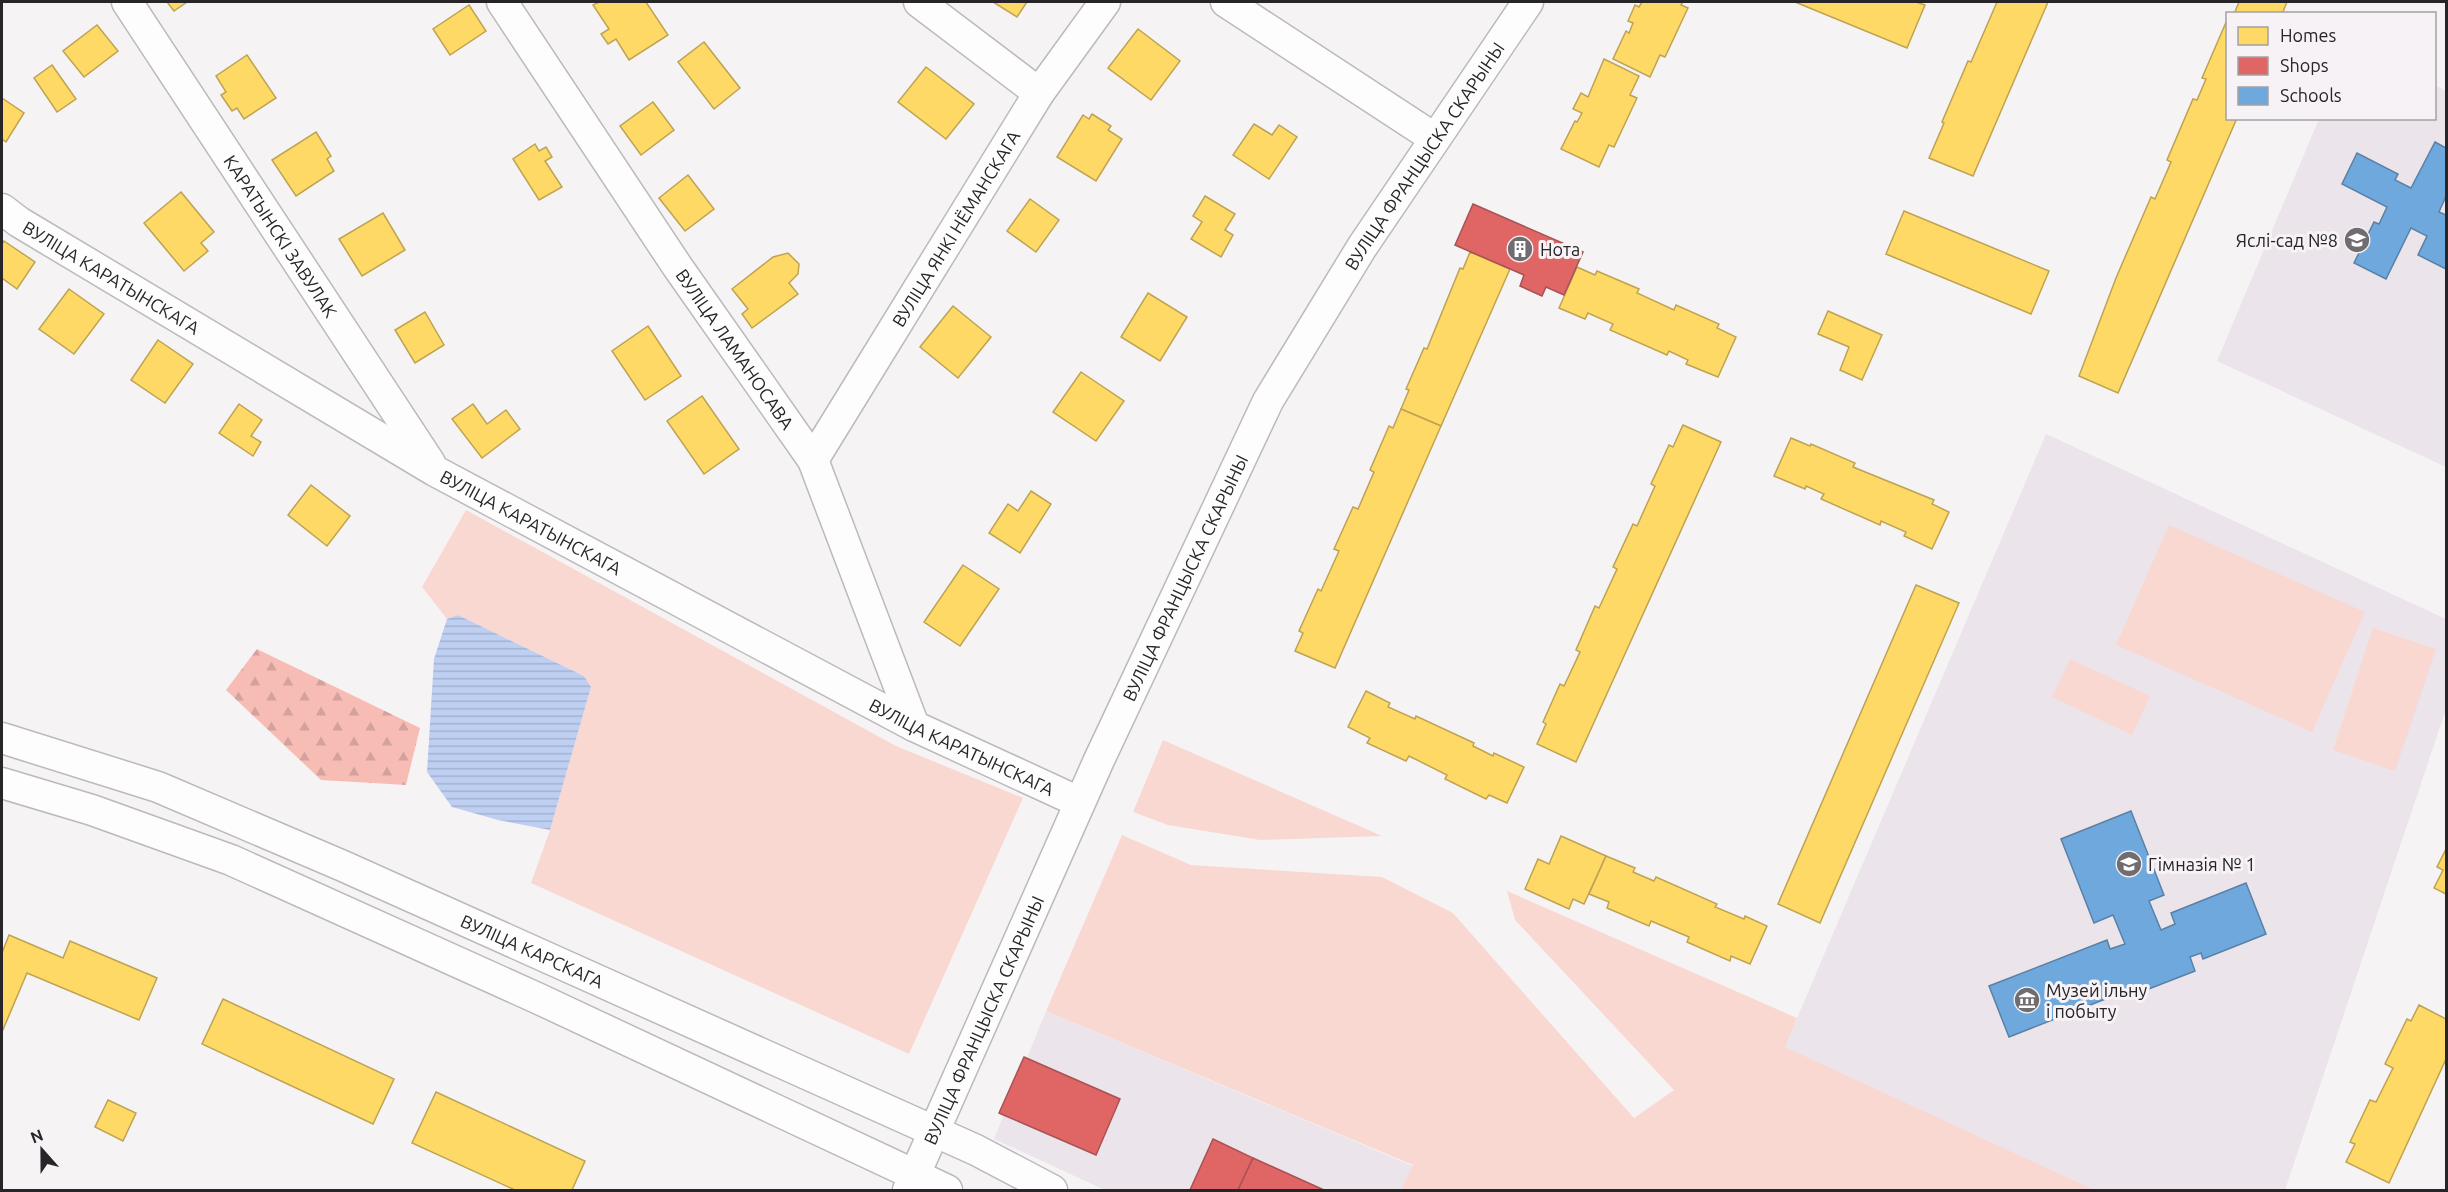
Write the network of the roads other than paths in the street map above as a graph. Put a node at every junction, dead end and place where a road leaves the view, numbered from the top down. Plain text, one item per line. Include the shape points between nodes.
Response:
1 (127, 2) edge
2 (502, 2) edge
3 (919, 2) edge
4 (1105, 2) edge
5 (1226, 2) edge
6 (1528, 2) edge
7 (1039, 93) junction
8 (1434, 138) junction
9 (2, 209) edge
10 (813, 460) junction
11 (435, 471) junction
12 (914, 726) junction
13 (2, 738) edge
14 (2, 783) edge
15 (1079, 802) junction
16 (934, 1132) junction
17 (911, 1183) edge
18 (947, 1191) edge
19 (1052, 1191) edge

1 - 11 street, КАРАТЫНСКІ ЗАВУЛАК
2 - 10 street, ВУЛІЦА ЛАМАНОСАВА via 677,266
3 - 7 street
4 - 7 street, ВУЛІЦА ЯНКІ НЁМАНСКАГА
5 - 8 street
6 - 8 street, ВУЛІЦА ФРАНЦЫСКА СКАРЫНЫ
7 - 10 street, ВУЛІЦА ЯНКІ НЁМАНСКАГА
8 - 15 street, ВУЛІЦА ФРАНЦЫСКА СКАРЫНЫ via 1268,401
9 - 11 street, ВУЛІЦА КАРАТЫНСКАГА
10 - 12 street, ВУЛІЦА ЛАМАНОСАВА
11 - 12 street, ВУЛІЦА КАРАТЫНСКАГА
12 - 15 street, ВУЛІЦА КАРАТЫНСКАГА
13 - 16 street, ВУЛІЦА КАРСКАГА via 158,787
14 - 17 street via 92,810 231,860 537,998
15 - 16 street, ВУЛІЦА ФРАНЦЫСКА СКАРЫНЫ
16 - 17 street, ВУЛІЦА ФРАНЦЫСКА СКАРЫНЫ
16 - 19 street, ВУЛІЦА КАРСКАГА
17 - 18 street

